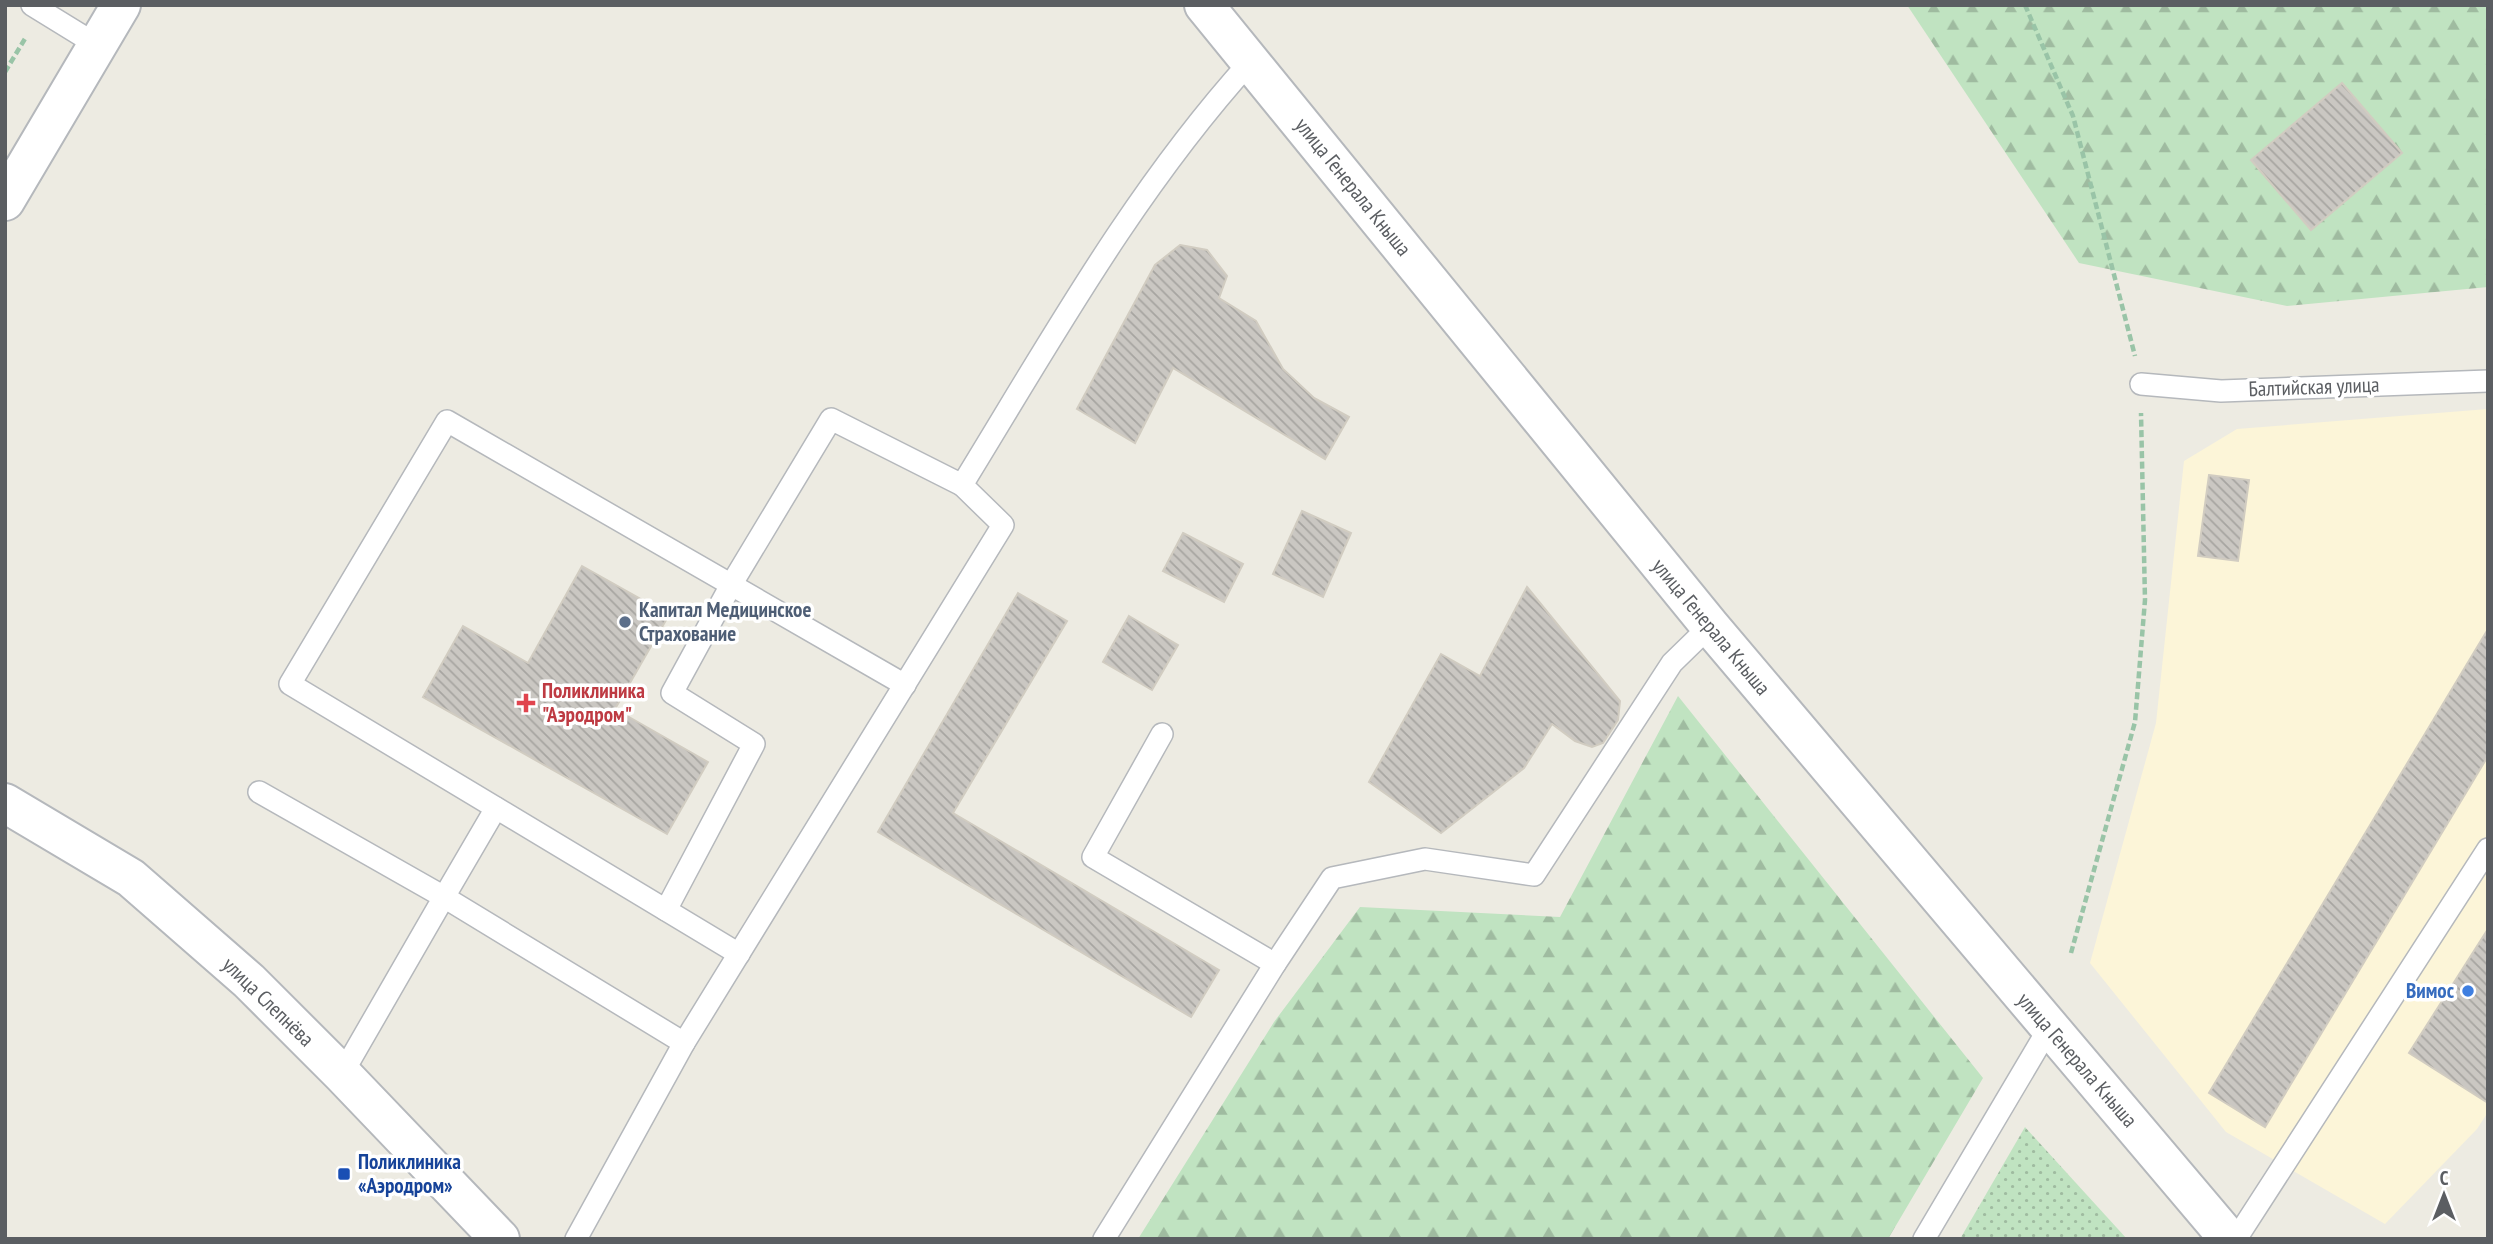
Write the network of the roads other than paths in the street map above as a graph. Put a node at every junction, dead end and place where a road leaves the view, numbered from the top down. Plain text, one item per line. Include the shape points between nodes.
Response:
1 (121, 5) edge
2 (1204, 5) edge
3 (36, 9) edge
4 (97, 45) junction
5 (1250, 62) junction
6 (5, 201) edge
7 (2488, 381) edge
8 (2141, 384) road end
9 (962, 485) junction
10 (731, 585) junction
11 (1710, 626) junction
12 (905, 685) junction
13 (1162, 734) dead end
14 (259, 792) dead end
15 (5, 803) edge
16 (496, 808) junction
17 (2488, 849) edge
18 (443, 897) junction
19 (666, 910) junction
20 (739, 954) junction
21 (1275, 964) junction
22 (2049, 1028) junction
23 (684, 1043) junction
24 (342, 1074) junction
25 (2226, 1237) edge
26 (500, 1239) edge
27 (576, 1239) edge
28 (1104, 1239) edge
29 (1924, 1239) edge

1 - 4 street
2 - 5 street, улица Генерала Кныша
3 - 4 lane
4 - 6 street
5 - 9 lane via 1210,106 1108,248
5 - 11 street, улица Генерала Кныша
7 - 8 lane, Балтийская улица via 2221,391
9 - 10 lane via 831,419
9 - 12 lane via 1003,525
10 - 12 lane
10 - 16 lane via 447,421 290,684
10 - 19 lane via 672,693 754,744
11 - 21 lane via 1672,663 1534,876 1425,859 1332,878
11 - 22 street, улица Генерала Кныша
12 - 20 lane
13 - 21 lane via 1093,857
14 - 18 lane
15 - 24 street, улица Слепнёва via 131,878 249,981
16 - 18 lane
16 - 19 lane
17 - 25 lane
18 - 23 lane
18 - 24 lane
19 - 20 lane
20 - 23 lane
21 - 28 lane
22 - 25 street, улица Генерала Кныша
22 - 29 lane
23 - 27 lane
24 - 26 street, улица Слепнёва

